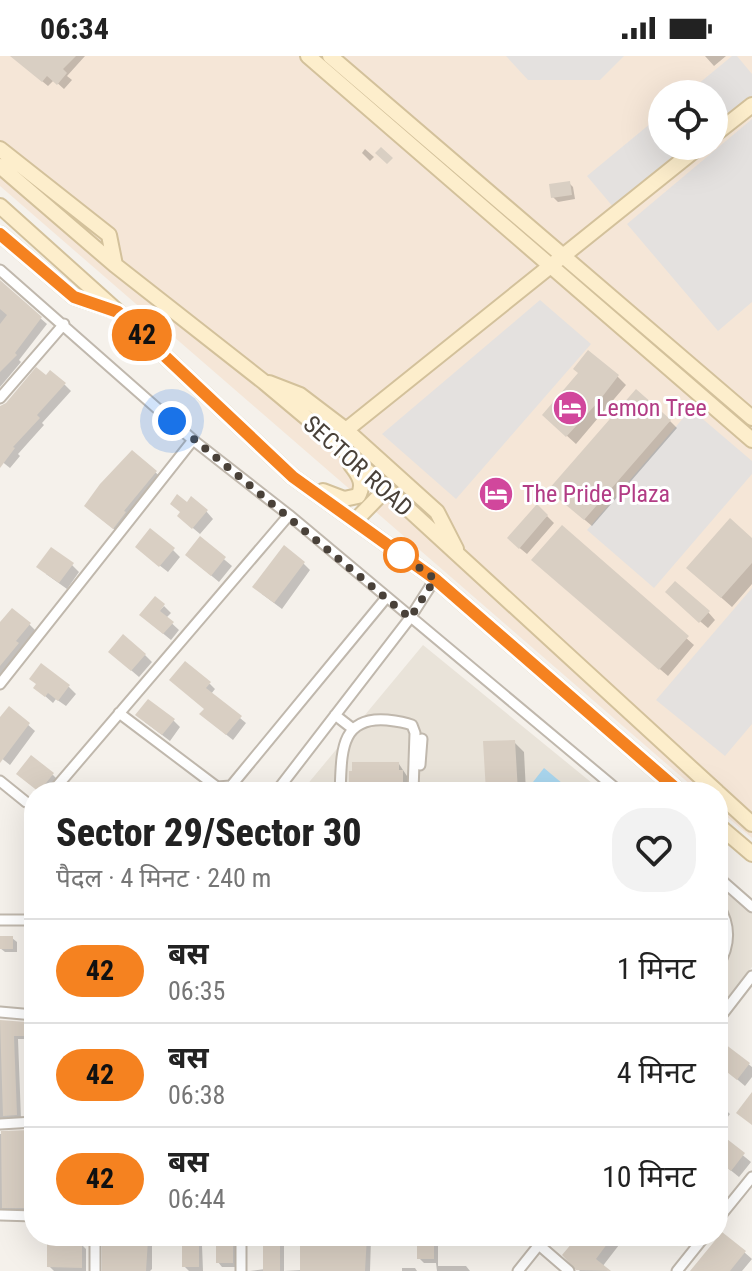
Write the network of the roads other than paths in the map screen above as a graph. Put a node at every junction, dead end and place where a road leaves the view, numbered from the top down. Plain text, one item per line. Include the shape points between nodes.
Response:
1 (308, 56) edge
2 (330, 56) edge
3 (752, 105) edge
4 (728, 124) edge
5 (0, 149) edge
6 (682, 160) edge
7 (0, 166) edge
8 (0, 206) edge
9 (0, 234) edge
10 (562, 256) junction
11 (115, 265) junction
12 (550, 266) junction
13 (0, 270) edge
14 (118, 312) junction
15 (64, 324) junction
16 (264, 382) junction
17 (0, 398) edge
18 (752, 418) edge
19 (346, 430) junction
20 (332, 439) junction
21 (193, 440) junction
22 (752, 440) edge
23 (293, 477) junction
24 (386, 489) junction
25 (289, 515) junction
26 (355, 521) junction
27 (461, 559) junction
28 (435, 579) junction
29 (386, 598) junction
30 (410, 618) junction
31 (594, 680) junction
32 (0, 684) edge
33 (609, 694) junction
34 (574, 700) junction
35 (119, 713) junction
36 (335, 715) junction
37 (592, 715) junction
38 (353, 729) junction
39 (422, 739) dead end
40 (0, 781) edge
41 (60, 782) edge
42 (210, 782) edge
43 (234, 782) edge
44 (284, 782) edge
45 (340, 782) edge
46 (416, 782) edge
47 (417, 782) edge
48 (608, 782) edge
49 (669, 782) edge
50 (705, 782) edge
51 (24, 800) edge
52 (728, 803) edge
53 (752, 824) edge
54 (728, 834) edge
55 (752, 854) edge
56 (728, 886) edge
57 (752, 907) edge
58 (0, 920) edge
59 (24, 920) edge
60 (752, 976) edge
61 (728, 1007) edge
62 (0, 1012) edge
63 (24, 1014) edge
64 (24, 1123) edge
65 (0, 1124) edge
66 (752, 1177) edge
67 (728, 1207) edge
68 (0, 1215) edge
69 (24, 1216) edge
70 (95, 1246) edge
71 (241, 1246) edge
72 (538, 1246) edge
73 (540, 1246) edge
74 (697, 1246) edge
75 (95, 1271) edge
76 (241, 1271) edge
77 (518, 1271) edge
78 (569, 1271) edge
79 (677, 1271) edge

1 - 12 street
2 - 10 street
3 - 4 street
5 - 11 street via 109,235
6 - 10 street
7 - 11 street, SECTOR ROAD
8 - 14 street
9 - 14 street, SECTOR ROAD via 74,297
10 - 12 street
10 - 18 street
11 - 16 street, SECTOR ROAD
12 - 19 street
12 - 22 street
13 - 15 street
14 - 23 street, SECTOR ROAD
15 - 17 street
15 - 21 street
16 - 19 street via 300,395
16 - 20 street, SECTOR ROAD
19 - 27 street via 437,512
20 - 23 street via 361,479 358,496 344,499
20 - 24 street, SECTOR ROAD
21 - 25 street
21 - 32 street
23 - 26 street, SECTOR ROAD
24 - 26 street
24 - 27 street, SECTOR ROAD
25 - 29 street
25 - 35 street
26 - 28 street, SECTOR ROAD
27 - 31 street, SECTOR ROAD
28 - 30 street
28 - 34 street, SECTOR ROAD
29 - 30 street
29 - 43 street
30 - 36 street
30 - 48 street
31 - 33 street, SECTOR ROAD
31 - 34 street
33 - 37 street
33 - 50 street, SECTOR ROAD
34 - 37 street, SECTOR ROAD
35 - 41 street
35 - 42 street
36 - 38 street
36 - 44 street
37 - 49 street, SECTOR ROAD
38 - 45 street via 342,752
38 - 46 street via 377,719 412,725
39 - 47 street
40 - 51 street
52 - 53 street, SECTOR ROAD
54 - 55 street
56 - 57 street
58 - 59 street
60 - 61 street
62 - 63 street
64 - 65 street
66 - 67 street
68 - 69 street
70 - 75 street
71 - 76 street
72 - 77 street
73 - 78 street
74 - 79 street

